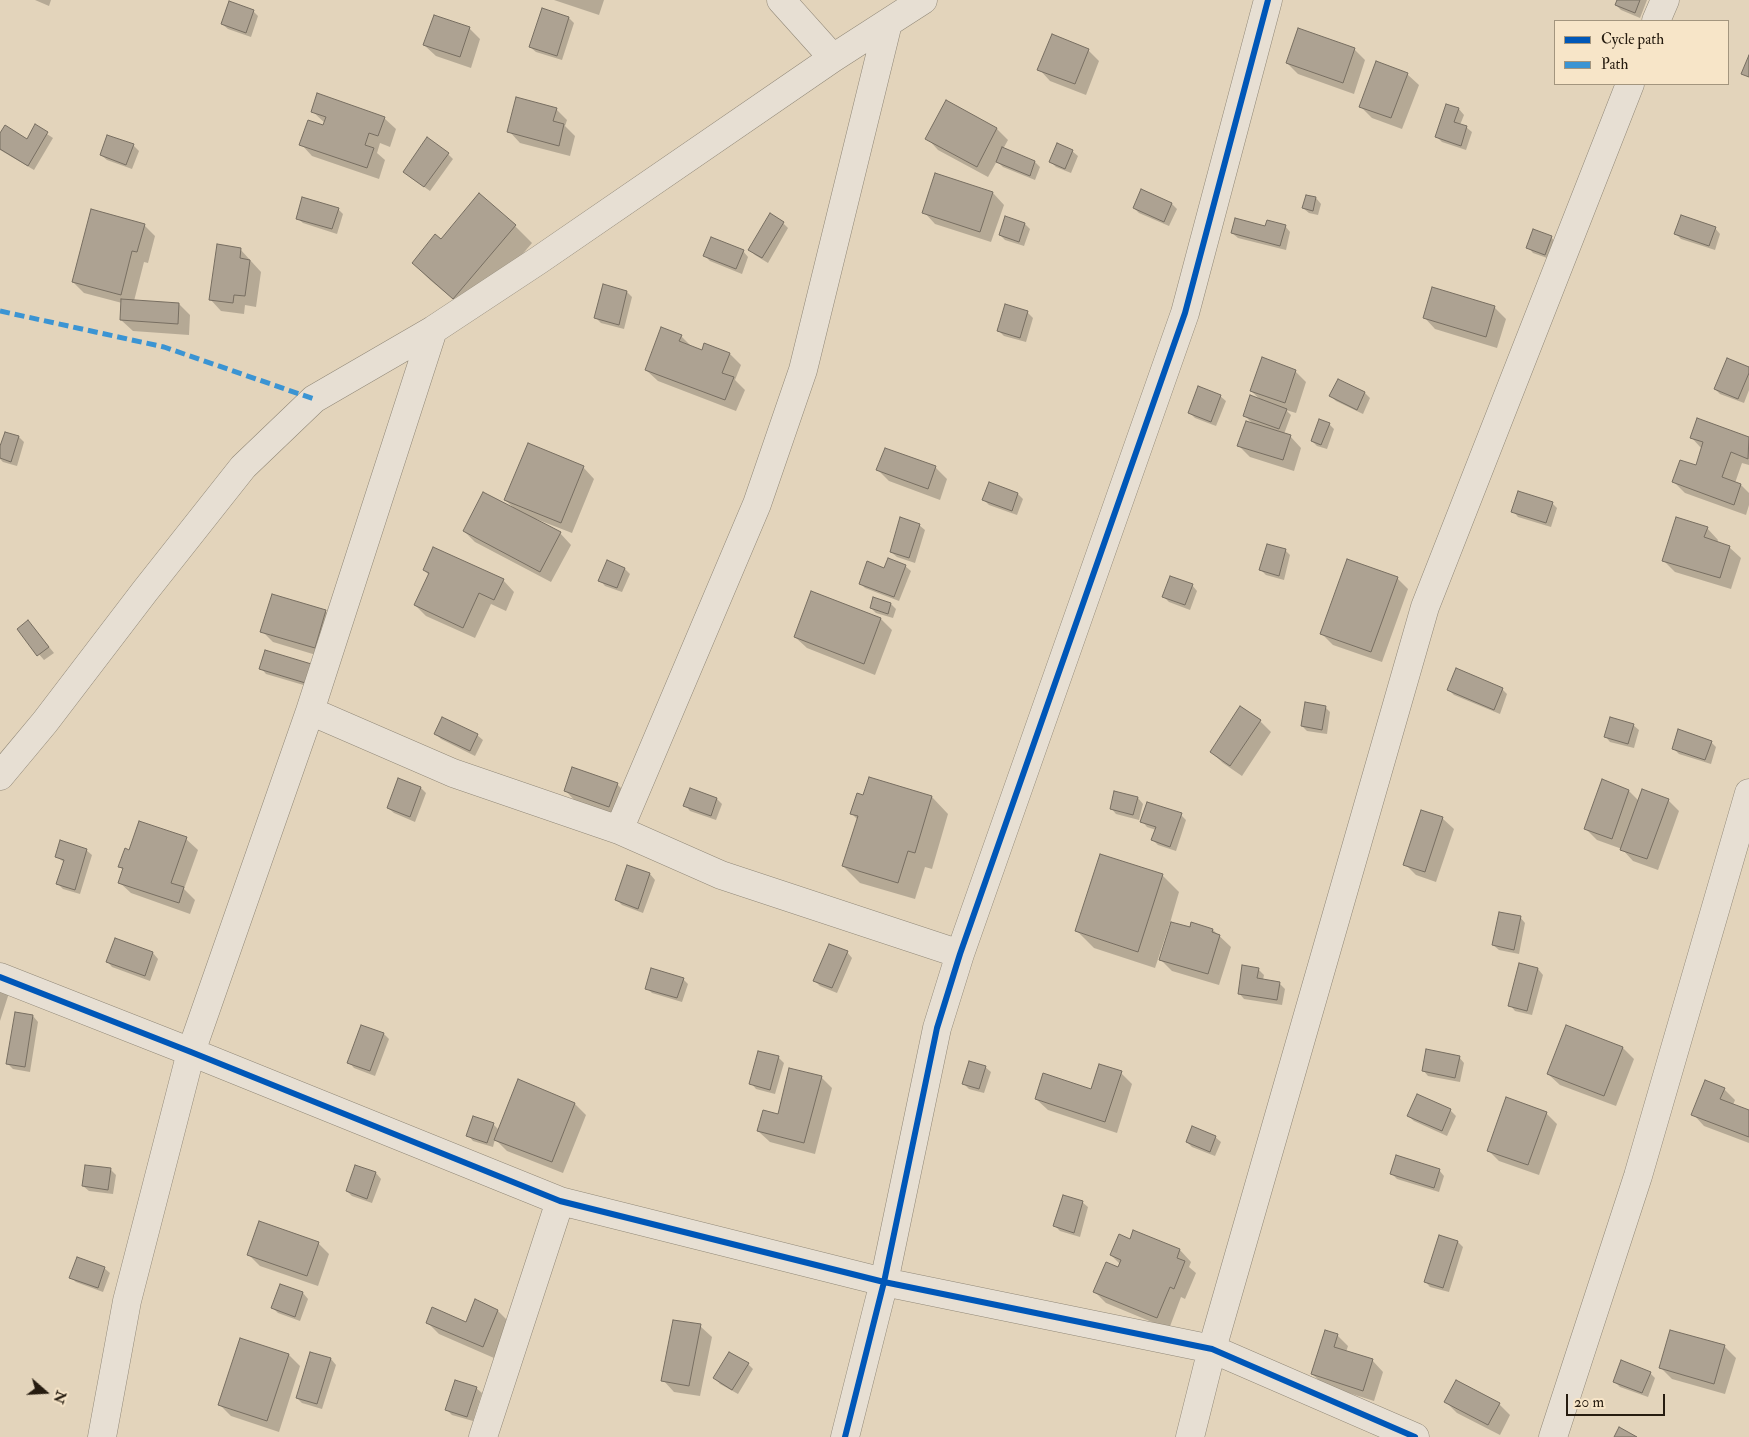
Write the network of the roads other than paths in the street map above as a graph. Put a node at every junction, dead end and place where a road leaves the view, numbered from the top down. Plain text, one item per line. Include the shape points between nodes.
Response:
1 (781, 0) edge
2 (924, 0) edge
3 (1268, 0) edge
4 (1664, 0) edge
5 (1656, 20) edge
6 (888, 23) junction
7 (832, 58) junction
8 (1630, 85) edge
9 (433, 330) junction
10 (310, 711) junction
11 (0, 776) edge
12 (1749, 793) edge
13 (619, 830) junction
14 (960, 954) junction
15 (0, 977) edge
16 (191, 1052) junction
17 (560, 1201) junction
18 (884, 1282) junction
19 (1212, 1349) junction
20 (102, 1437) edge
21 (483, 1437) edge
22 (845, 1437) edge
23 (1190, 1437) edge
24 (1415, 1437) edge
25 (1553, 1437) edge

1 - 7 street
2 - 6 street
3 - 14 street via 1185,313
4 - 5 street
6 - 7 street
6 - 13 street via 800,379 757,504
7 - 9 street
8 - 19 street via 1425,607
9 - 10 street
9 - 11 street via 314,399 243,467
10 - 13 street via 453,774
10 - 16 street
12 - 25 street via 1638,1176
13 - 14 street via 721,875
14 - 18 street via 936,1028
15 - 16 street
16 - 17 street
16 - 20 street via 127,1301
17 - 18 street
17 - 21 street
18 - 19 street
18 - 22 street
19 - 23 street
19 - 24 street

